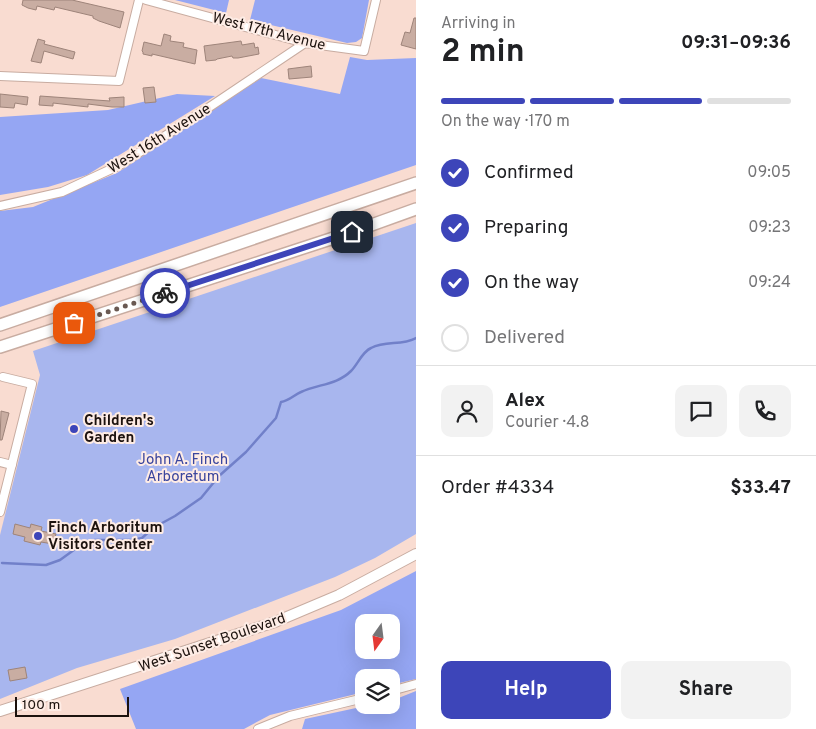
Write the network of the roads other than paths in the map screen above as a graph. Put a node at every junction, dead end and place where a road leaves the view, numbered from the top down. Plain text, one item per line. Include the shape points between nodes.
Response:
1 (139, 0) edge
2 (146, 0) edge
3 (376, 0) edge
4 (305, 42) junction
5 (0, 76) edge
6 (416, 183) edge
7 (0, 206) edge
8 (416, 209) edge
9 (0, 325) edge
10 (0, 348) edge
11 (3, 377) dead end
12 (0, 462) edge
13 (12, 465) junction
14 (0, 512) edge
15 (416, 554) edge
16 (416, 684) edge
17 (400, 688) edge
18 (355, 700) edge
19 (0, 711) edge
20 (258, 729) edge

1 - 5 street via 119,81
2 - 4 street, West 17th Avenue
3 - 4 street, West 17th Avenue via 364,51
4 - 7 street, West 16th Avenue via 120,165 62,192
6 - 9 highway
8 - 10 highway
11 - 13 street via 32,384
12 - 13 street
13 - 14 street
15 - 19 main road, West Sunset Boulevard via 339,595 275,622
16 - 17 street
18 - 20 street via 290,716

